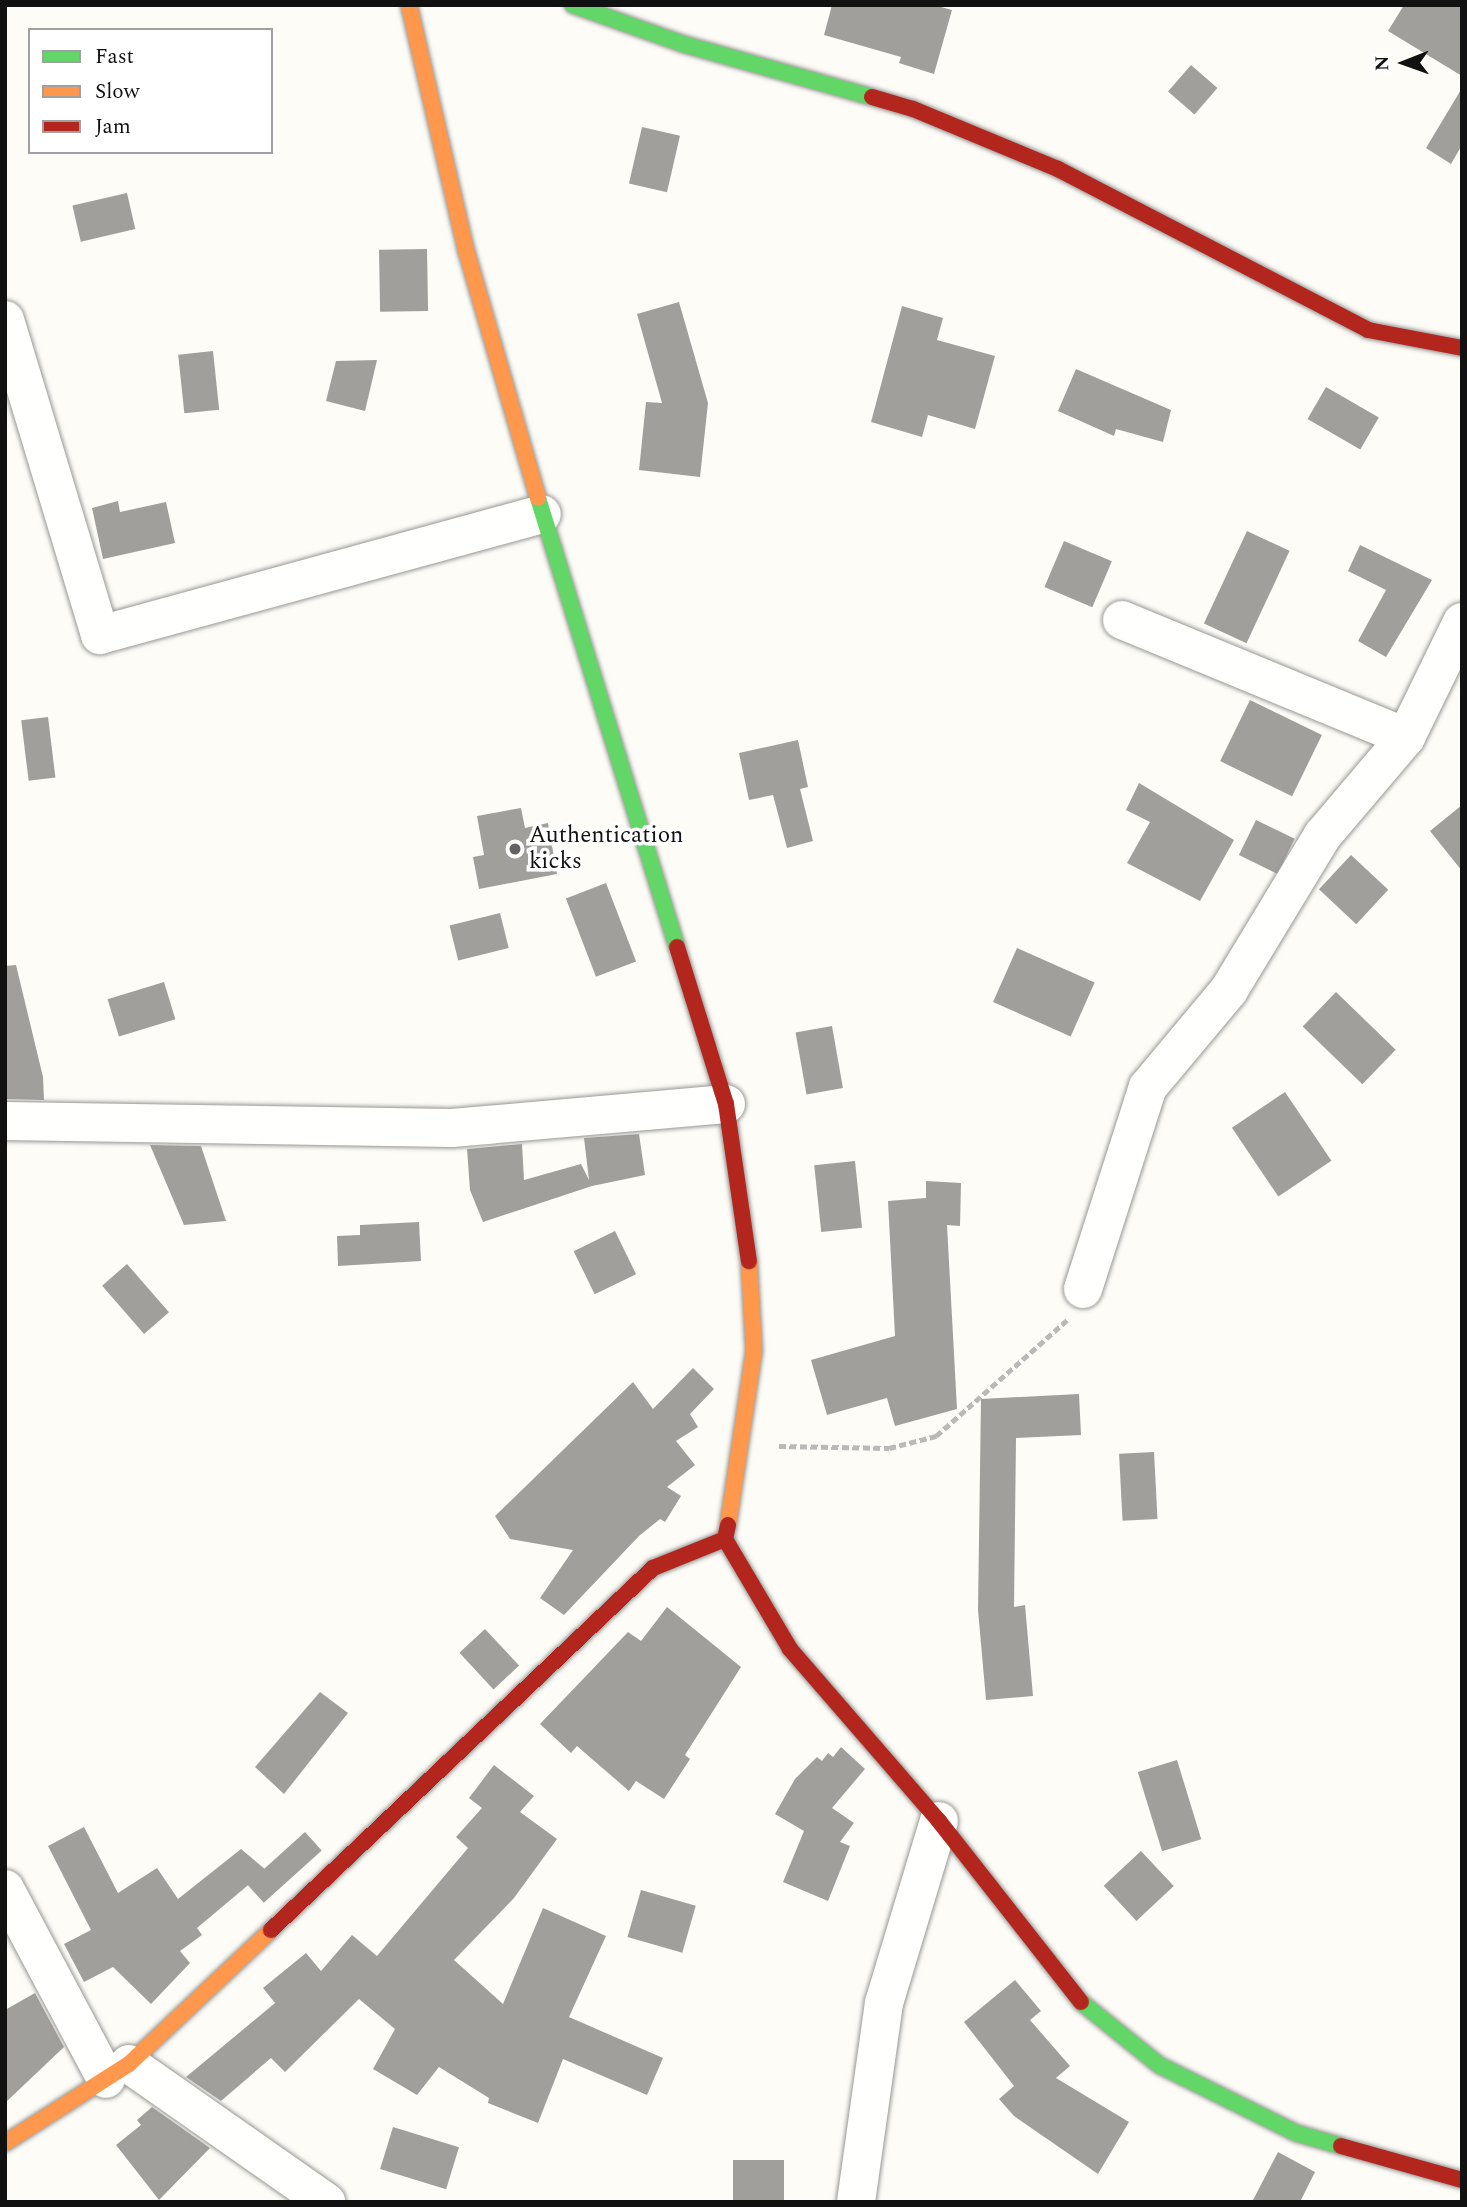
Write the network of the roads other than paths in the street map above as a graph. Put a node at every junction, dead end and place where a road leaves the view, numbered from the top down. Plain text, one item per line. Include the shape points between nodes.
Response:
1 (409, 5) edge
2 (573, 5) edge
3 (5, 320) edge
4 (1462, 348) edge
5 (542, 514) junction
6 (1122, 620) dead end
7 (1462, 622) edge
8 (1406, 737) junction
9 (726, 1104) junction
10 (5, 1121) edge
11 (1083, 1289) road end
12 (725, 1539) junction
13 (939, 1821) junction
14 (5, 1889) edge
15 (117, 2071) junction
16 (5, 2143) edge
17 (1462, 2180) edge
18 (326, 2202) edge
19 (856, 2202) edge

1 - 5 street via 466,250
2 - 4 street via 683,44 913,109 1058,169 1368,330
3 - 5 street via 100,635
5 - 9 street
6 - 8 street
7 - 8 street
8 - 11 street via 1323,835 1229,990 1148,1087
9 - 10 street via 452,1128
9 - 12 street via 747,1235 754,1350 743,1446
12 - 13 street via 790,1649
12 - 15 street via 653,1568
13 - 17 street via 1084,2006 1160,2066 1296,2133
13 - 19 street via 884,2003
14 - 15 street
15 - 16 street
15 - 18 street

